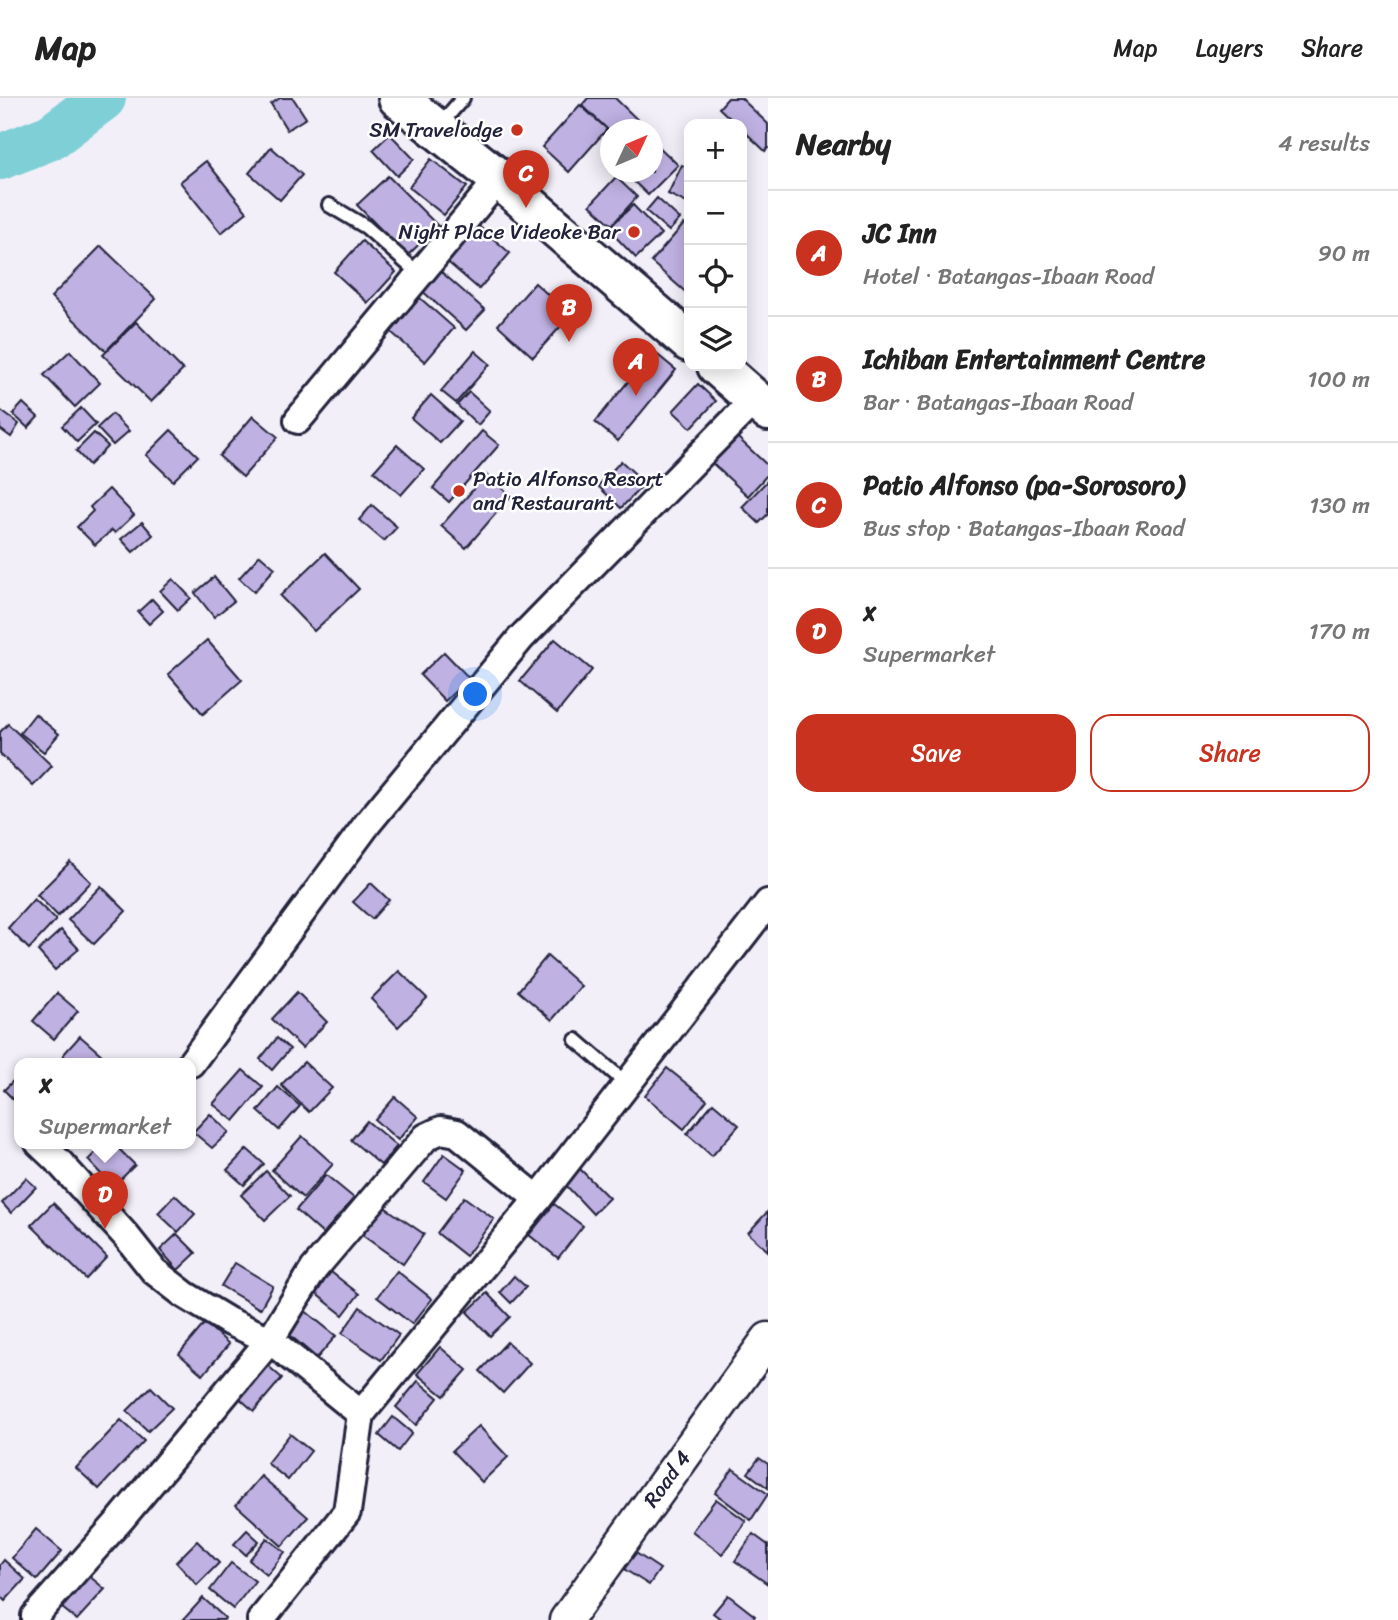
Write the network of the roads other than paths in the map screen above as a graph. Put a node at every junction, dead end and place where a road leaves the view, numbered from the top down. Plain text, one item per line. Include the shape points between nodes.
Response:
1 (398, 98) edge
2 (463, 98) edge
3 (438, 128) junction
4 (499, 179) junction
5 (329, 205) dead end
6 (419, 274) junction
7 (684, 338) edge
8 (723, 371) edge
9 (762, 405) edge
10 (298, 420) dead end
11 (768, 903) edge
12 (576, 1040) dead end
13 (195, 1058) edge
14 (628, 1084) junction
15 (45, 1149) edge
16 (538, 1199) junction
17 (768, 1339) edge
18 (270, 1340) junction
19 (361, 1414) junction
20 (36, 1620) edge
21 (261, 1620) edge
22 (566, 1620) edge

1 - 3 main road
2 - 3 lane
3 - 4 main road
4 - 6 street
4 - 7 main road
5 - 6 lane via 366,227
6 - 10 street
8 - 9 main road
9 - 13 street via 521,638 368,823
11 - 14 street
12 - 14 lane
14 - 16 street
15 - 18 street via 154,1271 228,1321
16 - 18 street via 457,1133 441,1130 426,1137 314,1269
16 - 19 street
17 - 22 street, Road 4
18 - 19 street
18 - 20 street
19 - 21 street via 346,1512

